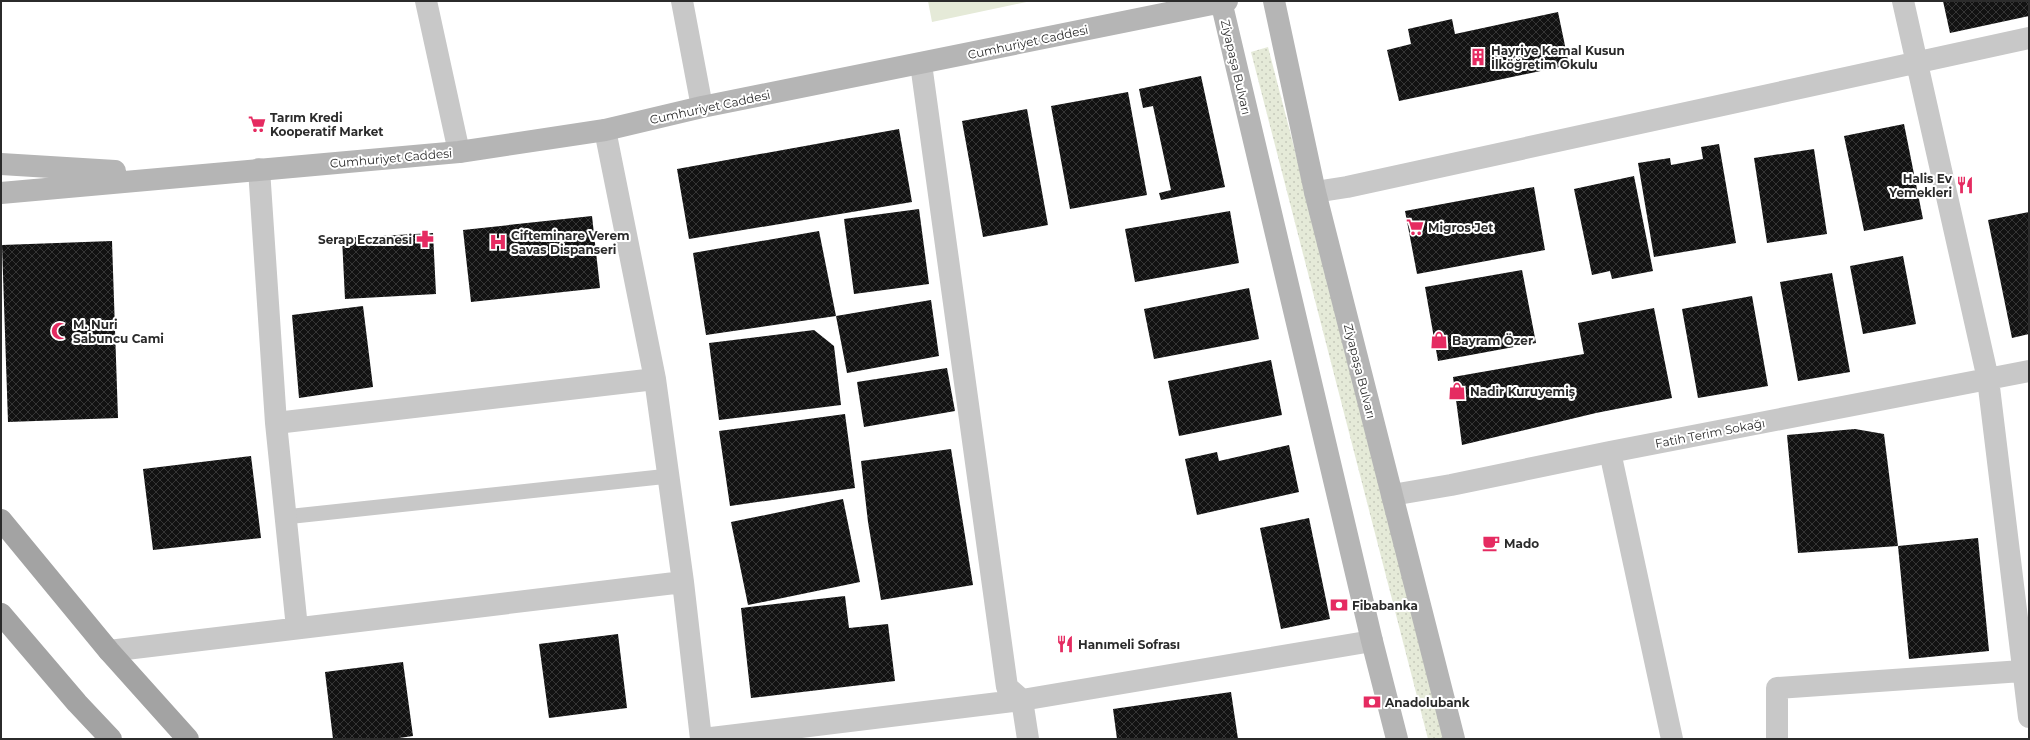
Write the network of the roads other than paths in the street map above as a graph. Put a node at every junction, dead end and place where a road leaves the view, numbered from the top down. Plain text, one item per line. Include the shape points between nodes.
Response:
1 (426, 1) edge
2 (682, 1) edge
3 (1223, 1) edge
4 (1274, 1) edge
5 (1903, 1) edge
6 (2029, 38) edge
7 (921, 64) junction
8 (1917, 64) junction
9 (702, 107) junction
10 (605, 130) junction
11 (459, 152) junction
12 (1, 164) edge
13 (259, 169) junction
14 (188, 175) junction
15 (1315, 192) junction
16 (1, 193) edge
17 (2029, 371) edge
18 (655, 379) junction
19 (1988, 379) junction
20 (276, 423) junction
21 (1610, 452) junction
22 (669, 476) junction
23 (1392, 495) junction
24 (285, 517) junction
25 (1, 520) edge
26 (683, 582) junction
27 (1, 614) edge
28 (297, 628) junction
29 (1372, 640) junction
30 (109, 652) junction
31 (2022, 671) junction
32 (1022, 700) junction
33 (2029, 717) edge
34 (844, 731) edge
35 (111, 739) edge
36 (188, 739) edge
37 (702, 739) edge
38 (1028, 739) edge
39 (1398, 739) edge
40 (1454, 739) edge
41 (1672, 739) edge
42 (1777, 739) edge

1 - 11 street
2 - 9 street
3 - 7 main road, Cumhuriyet Caddesi
3 - 29 main road, Ziyapaşa Bulvarı
4 - 15 main road, Ziyapaşa Bulvarı
5 - 8 street
6 - 8 street
7 - 9 main road, Cumhuriyet Caddesi
7 - 32 street via 1006,687
8 - 15 street
8 - 19 street
9 - 10 main road, Cumhuriyet Caddesi
10 - 11 main road, Cumhuriyet Caddesi
10 - 18 street
11 - 13 main road, Cumhuriyet Caddesi
12 - 14 main road, Cumhuriyet Caddesi
13 - 14 main road, Cumhuriyet Caddesi
13 - 20 street
14 - 16 main road, Cumhuriyet Caddesi
15 - 23 main road, Ziyapaşa Bulvarı
17 - 19 street, Fatih Terim Sokağı
18 - 20 street
18 - 22 street
19 - 21 street, Fatih Terim Sokağı
19 - 31 street
20 - 24 street
21 - 23 street, Fatih Terim Sokağı
21 - 41 street
22 - 24 lane
22 - 26 street
23 - 40 main road, Ziyapaşa Bulvarı
24 - 28 street
25 - 30 main road
26 - 28 street
26 - 37 street
27 - 35 main road
28 - 30 street
29 - 32 street
29 - 39 main road, Ziyapaşa Bulvarı
30 - 36 main road
31 - 33 street
31 - 42 street via 1777,688
32 - 34 street
32 - 38 street
34 - 37 street

